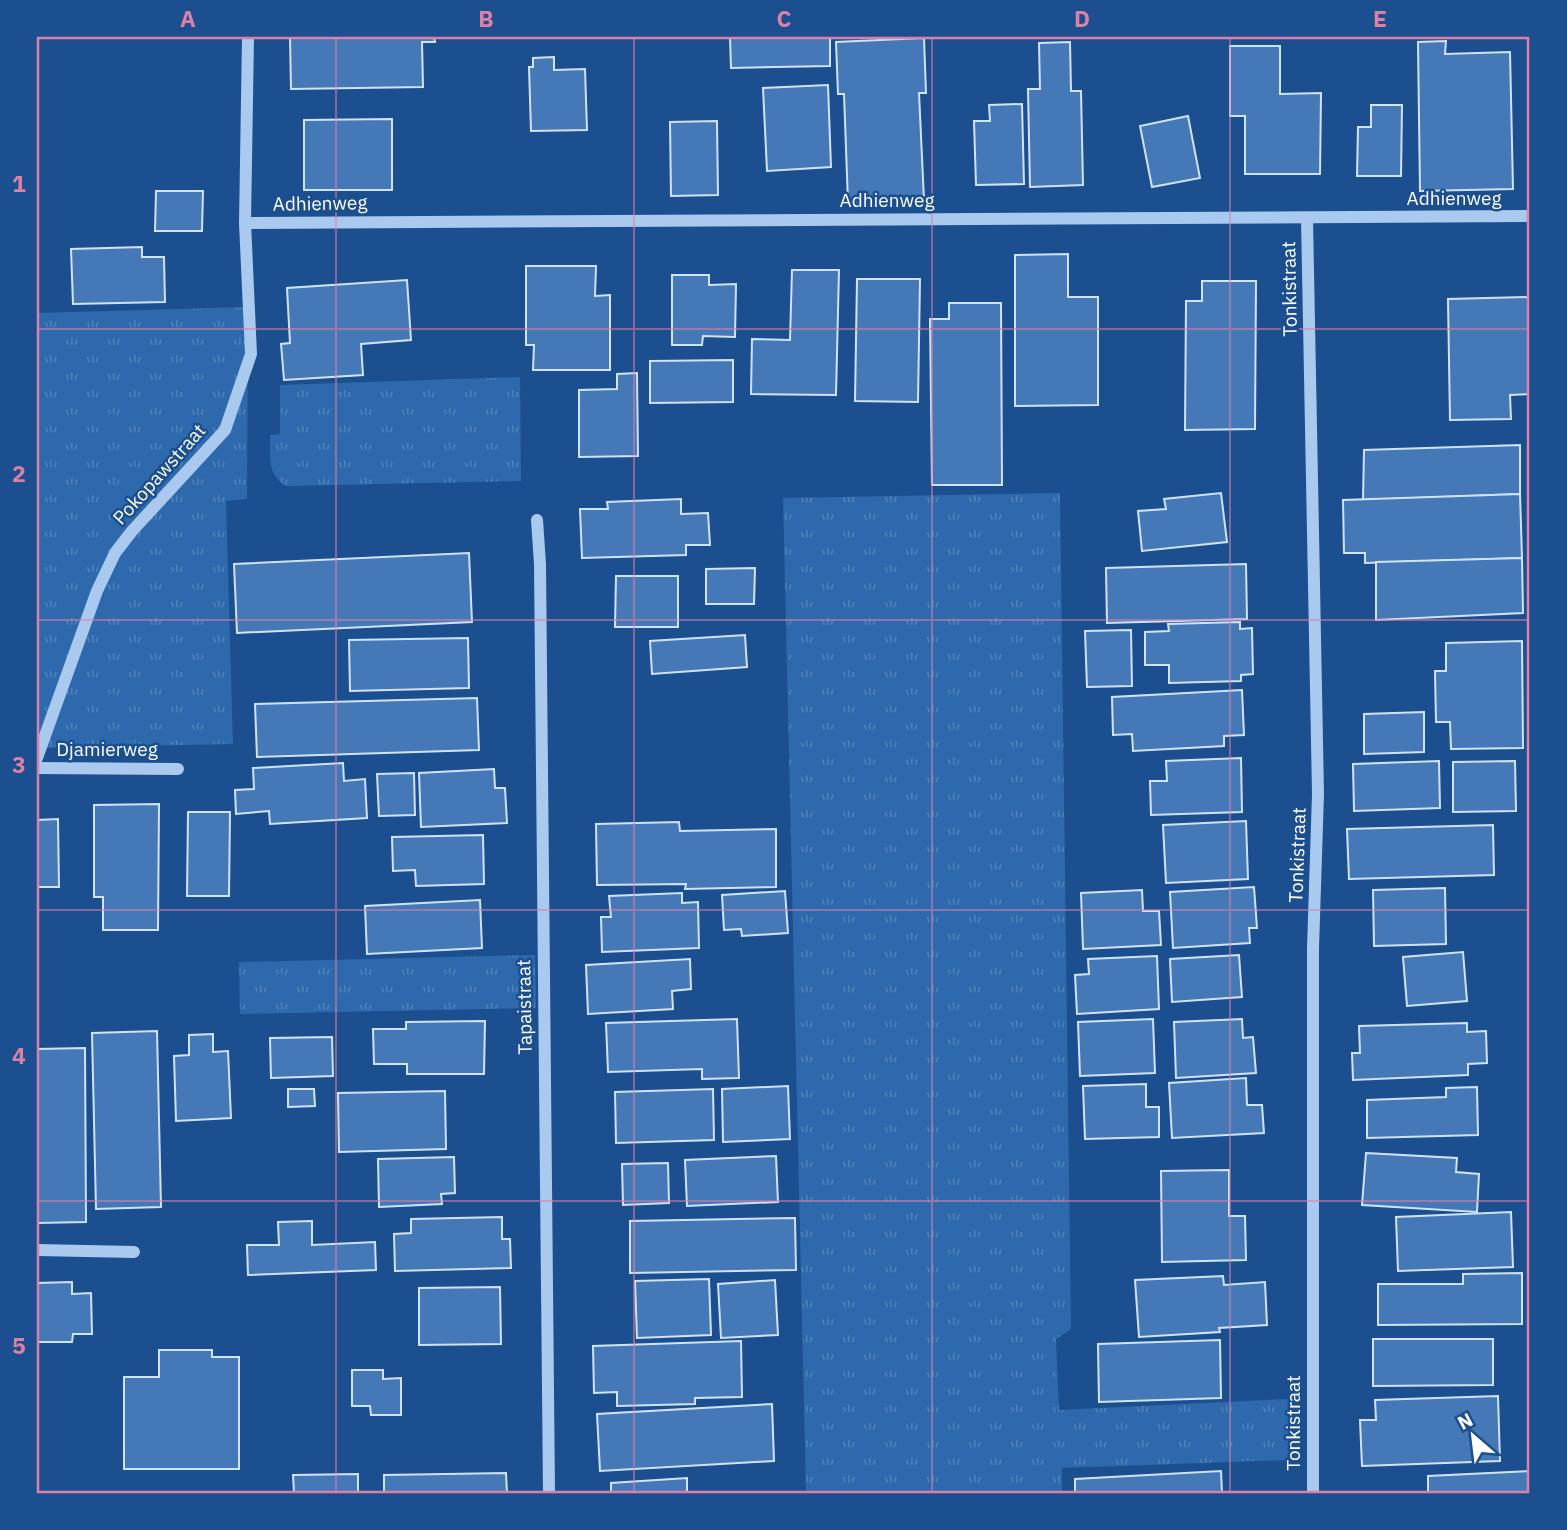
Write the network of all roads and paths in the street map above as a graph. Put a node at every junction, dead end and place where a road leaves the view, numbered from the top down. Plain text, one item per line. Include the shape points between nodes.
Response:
1 (248, 37) edge
2 (1530, 216) edge
3 (1307, 218) junction
4 (245, 223) junction
5 (537, 520) dead end
6 (37, 758) edge
7 (37, 768) edge
8 (178, 769) dead end
9 (37, 1250) edge
10 (134, 1252) dead end
11 (549, 1493) edge
12 (1313, 1493) edge

1 - 4 street, Pokopawstraat
2 - 3 street, Adhienweg
3 - 4 street, Adhienweg
3 - 12 street, Tonkistraat via 1318,794 1313,948
4 - 6 street, Pokopawstraat via 251,354 225,430 116,552 97,591
5 - 11 street, Tapaistraat
7 - 8 street, Djamierweg
9 - 10 street

